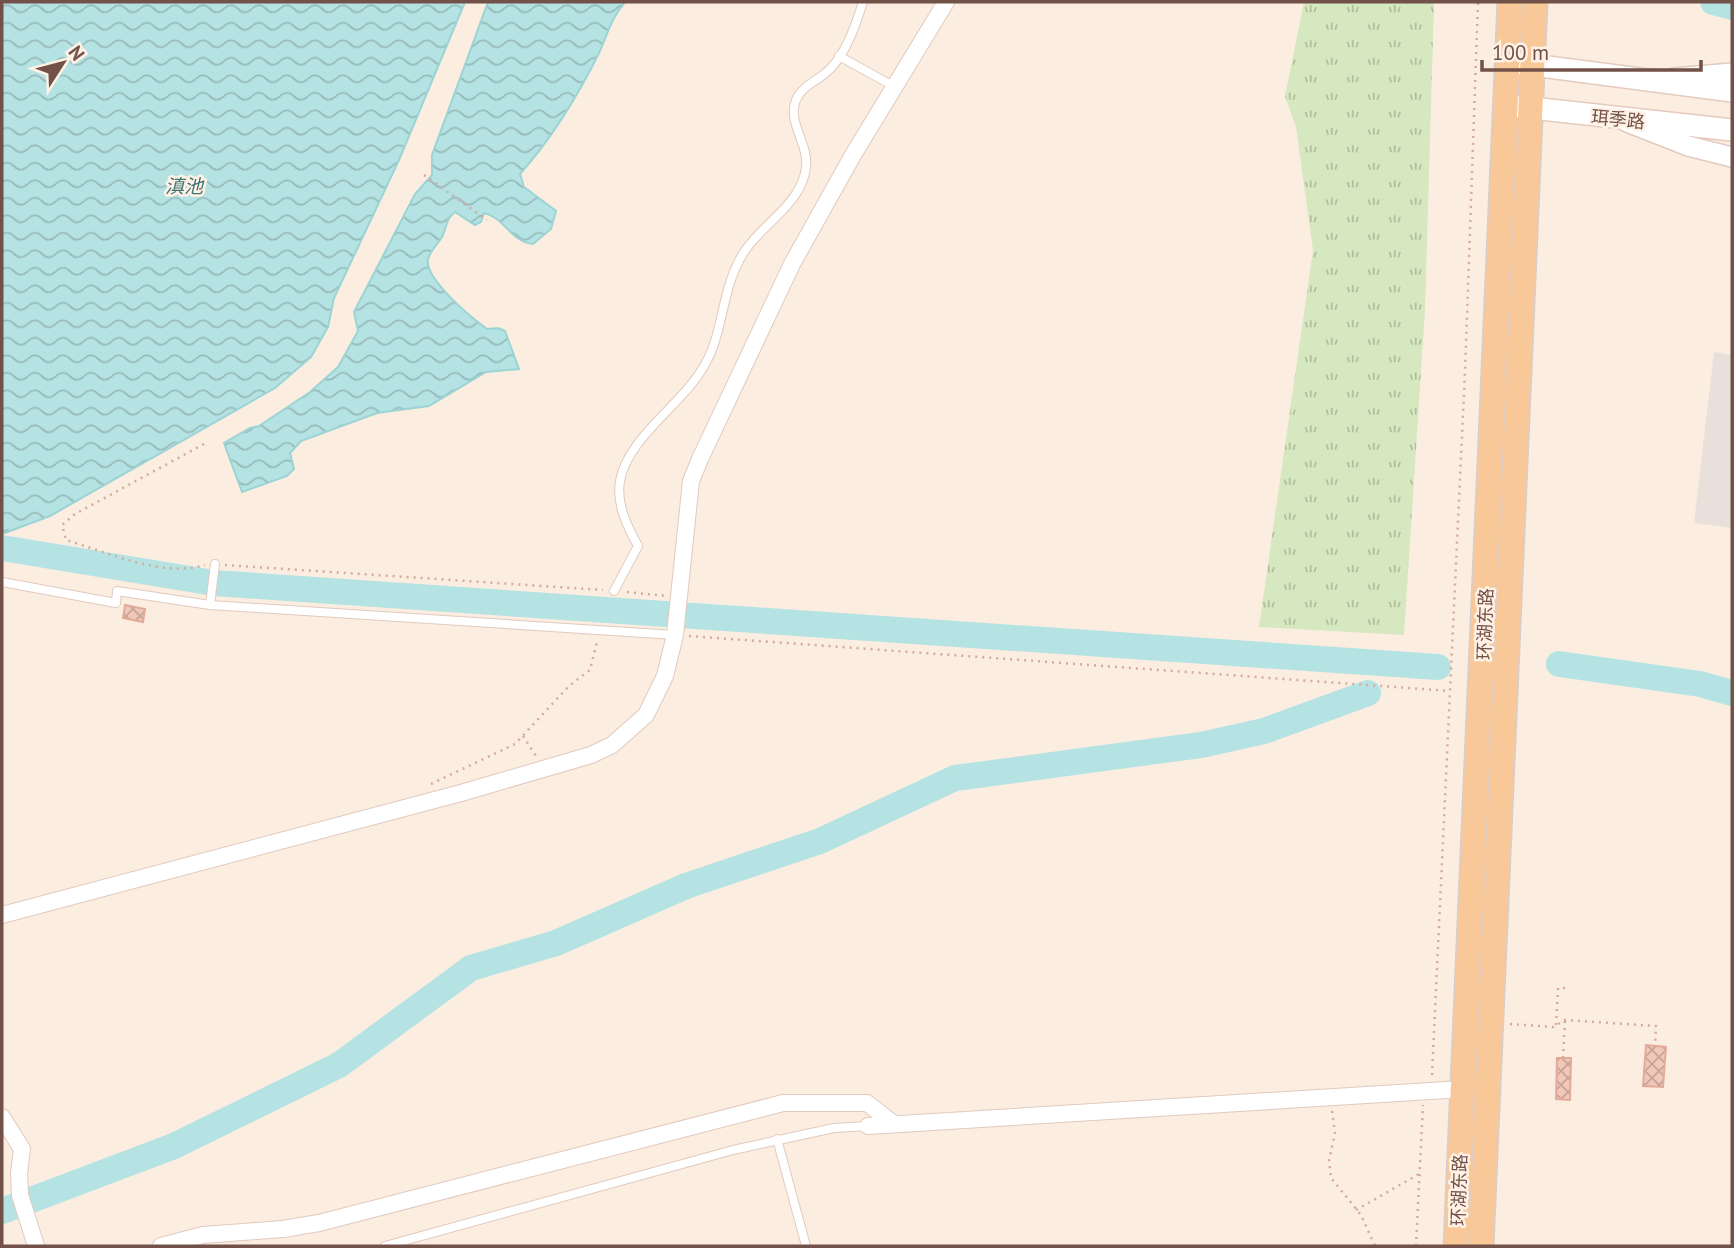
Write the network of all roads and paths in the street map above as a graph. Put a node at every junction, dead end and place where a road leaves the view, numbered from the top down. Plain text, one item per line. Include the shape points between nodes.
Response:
1 (863, 2) edge
2 (946, 2) edge
3 (1478, 2) edge
4 (1510, 2) edge
5 (1535, 2) edge
6 (839, 56) junction
7 (1508, 62) junction
8 (1533, 64) junction
9 (1732, 73) edge
10 (1655, 80) junction
11 (896, 87) junction
12 (1732, 91) edge
13 (1505, 105) junction
14 (1532, 109) junction
15 (1622, 120) junction
16 (1732, 130) edge
17 (1732, 157) edge
18 (424, 175) dead end
19 (487, 220) dead end
20 (204, 444) dead end
21 (215, 564) junction
22 (2, 582) edge
23 (614, 591) junction
24 (679, 599) junction
25 (211, 602) junction
26 (675, 630) junction
27 (600, 631) junction
28 (1450, 691) junction
29 (523, 736) junction
30 (540, 769) junction
31 (424, 787) dead end
32 (2, 915) edge
33 (1567, 988) dead end
34 (1565, 1020) junction
35 (1491, 1023) junction
36 (1556, 1026) junction
37 (1655, 1046) dead end
38 (1563, 1058) dead end
39 (1463, 1089) junction
40 (1427, 1091) junction
41 (1328, 1097) junction
42 (2, 1117) edge
43 (894, 1124) junction
44 (868, 1126) joint
45 (777, 1139) junction
46 (1419, 1174) junction
47 (1356, 1210) junction
48 (36, 1246) edge
49 (161, 1246) edge
50 (385, 1246) edge
51 (806, 1246) edge
52 (1375, 1246) edge
53 (1416, 1246) edge
54 (1456, 1246) edge
55 (1481, 1246) edge

1 - 6 lane
2 - 11 street
3 - 28 path
4 - 7 main road, 环湖东路
5 - 8 main road, 环湖东路
6 - 11 lane
6 - 23 lane via 796,101 794,116 806,167 799,187 737,264 700,374 625,465 620,502 638,546
7 - 8 main road
7 - 13 main road, 环湖东路
8 - 10 main road
8 - 14 main road, 环湖东路
9 - 10 street
10 - 12 main road
11 - 24 street via 792,264 699,459 691,481
13 - 14 main road, 珥季路
13 - 39 main road, 环湖东路
14 - 15 main road, 珥季路
14 - 35 main road, 环湖东路
15 - 16 main road, 珥季路
15 - 17 street via 1688,146
18 - 19 path
20 - 21 path via 62,524 66,540 152,564 196,568
21 - 23 path
21 - 25 lane
22 - 25 lane via 116,603 117,591
23 - 24 path
24 - 26 street
25 - 27 lane
26 - 27 lane
26 - 28 path
26 - 30 street via 665,676 646,715 630,732 591,755
27 - 29 path via 590,670
28 - 40 path
29 - 30 path
29 - 31 path
30 - 32 street
33 - 36 path via 1558,988
34 - 36 path
34 - 37 path via 1656,1026
34 - 38 path
35 - 36 path
35 - 55 main road, 环湖东路
39 - 40 street
39 - 54 main road, 环湖东路
40 - 41 street
40 - 46 path
41 - 43 street
41 - 47 path via 1335,1121 1331,1178
42 - 48 street via 22,1149 20,1195
43 - 44 street
43 - 49 street via 867,1103 783,1103 319,1223 203,1235
44 - 45 lane
45 - 50 lane
45 - 51 lane
46 - 47 path
46 - 53 path
47 - 52 path

